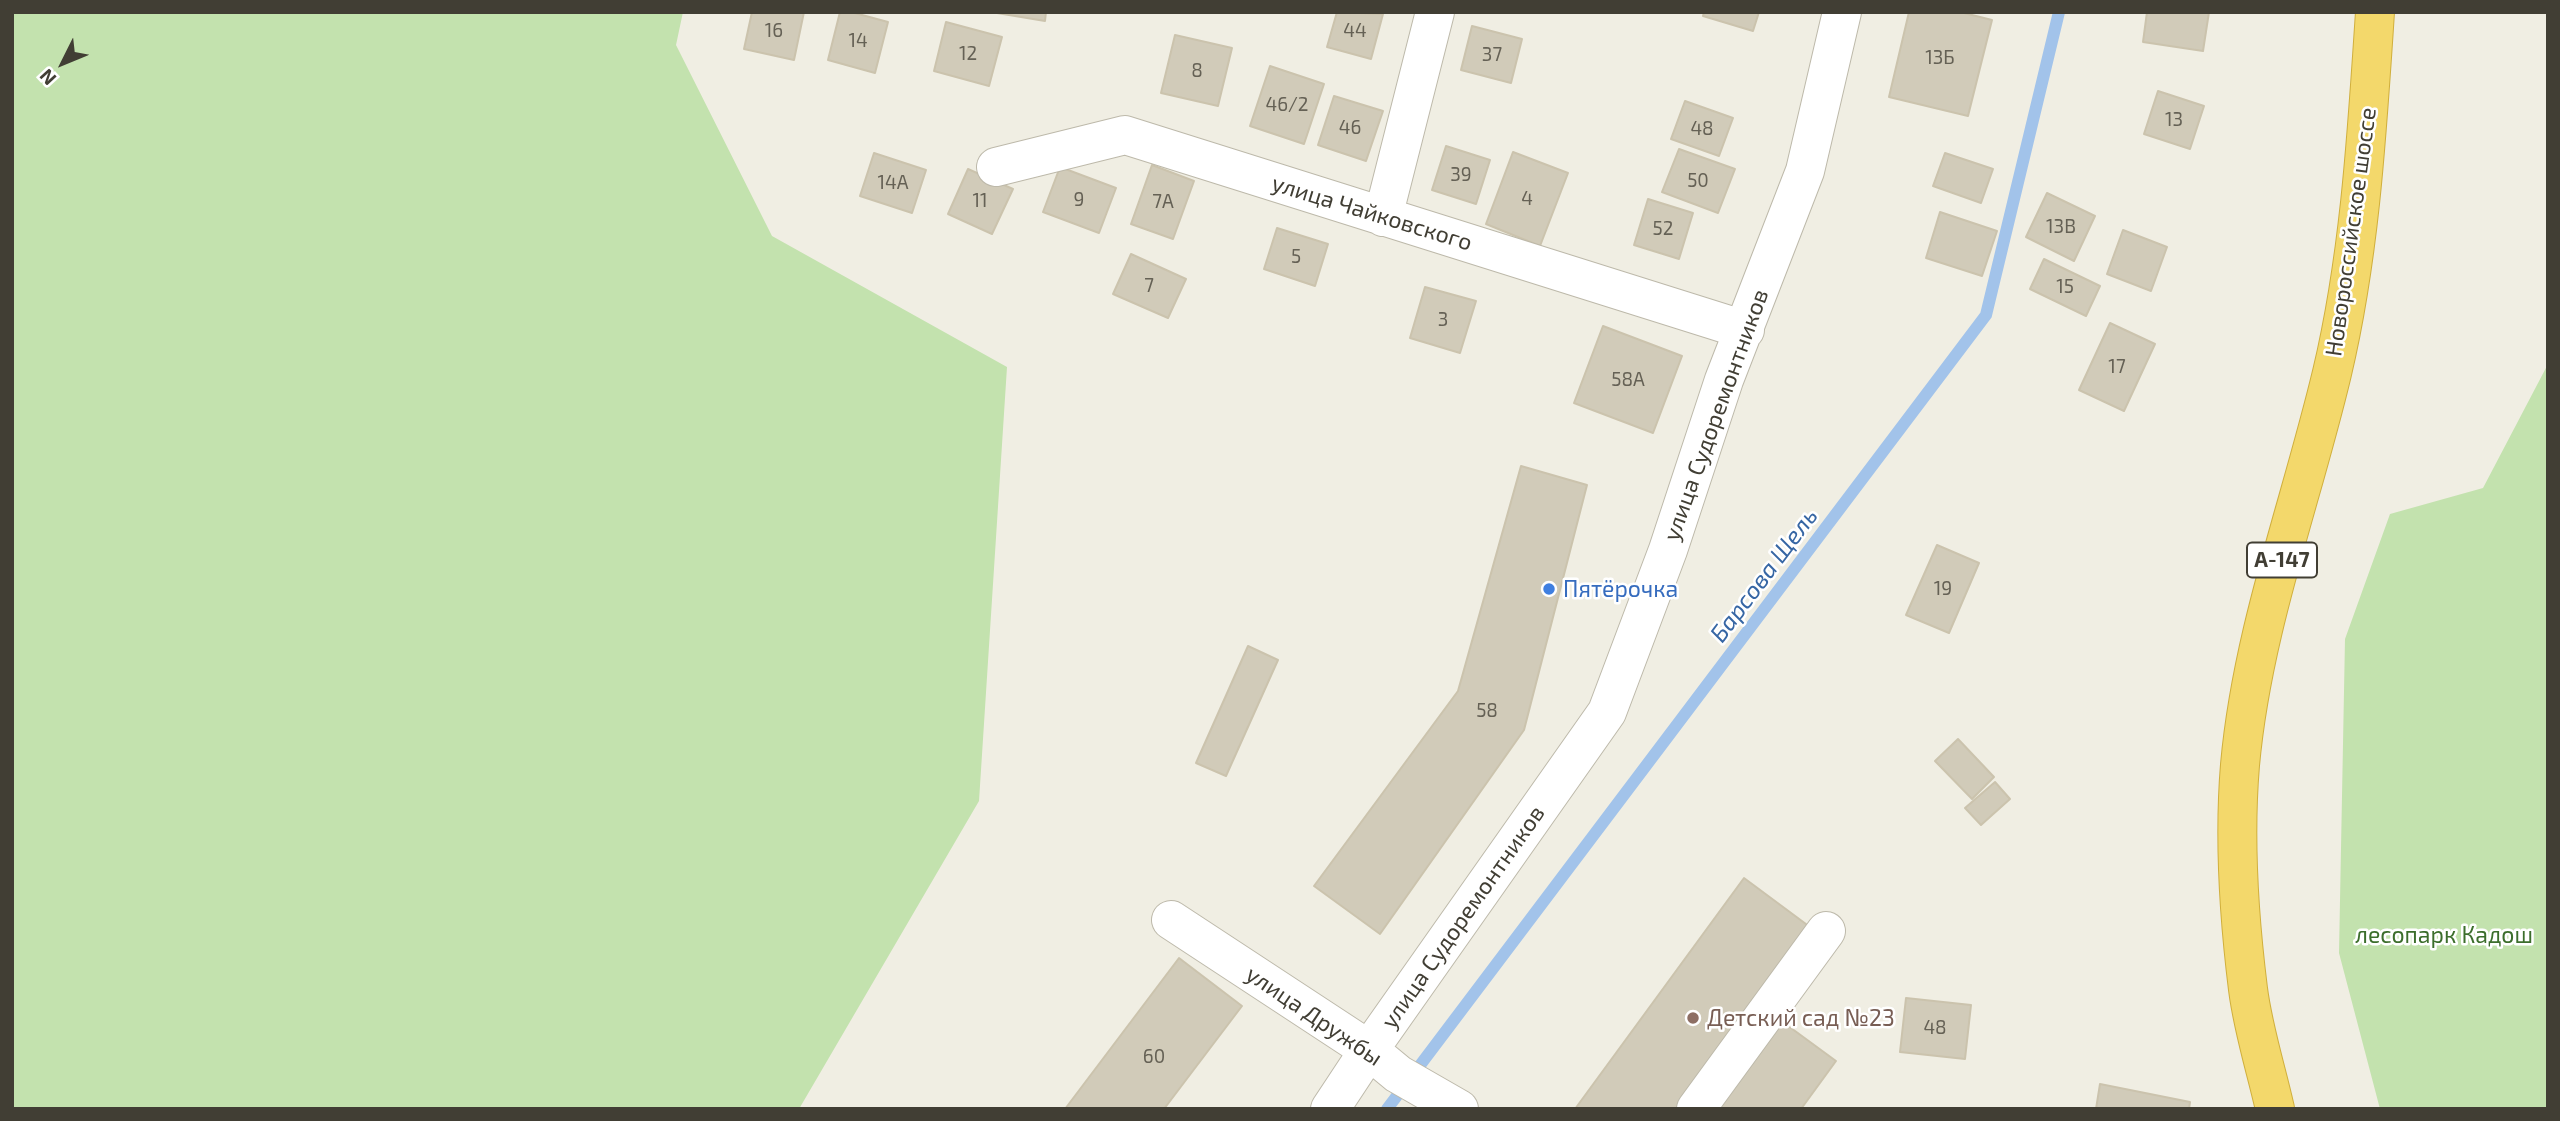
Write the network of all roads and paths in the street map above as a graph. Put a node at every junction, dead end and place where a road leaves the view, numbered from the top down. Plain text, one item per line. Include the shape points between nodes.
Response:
1 (1435, 12) edge
2 (1842, 12) edge
3 (2375, 12) edge
4 (996, 167) dead end
5 (1383, 217) junction
6 (1745, 330) junction
7 (1171, 920) dead end
8 (1826, 932) dead end
9 (1369, 1050) junction
10 (1399, 1091) edge
11 (1330, 1109) edge
12 (1459, 1109) edge
13 (1696, 1109) edge
14 (2275, 1109) edge

1 - 5 street
2 - 6 street, улица Судоремонтников via 1805,171
3 - 14 highway, Новороссийское шоссе / А-147 via 2367,145 2351,271 2332,372 2254,663 2240,766 2238,853 2248,991
4 - 5 street, улица Чайковского via 1125,135
5 - 6 street, улица Чайковского
6 - 9 street, улица Судоремонтников via 1607,712
7 - 9 street, улица Дружбы
8 - 13 street
9 - 10 street, улица Дружбы
9 - 11 street, улица Судоремонтников
10 - 12 street, улица Дружбы

